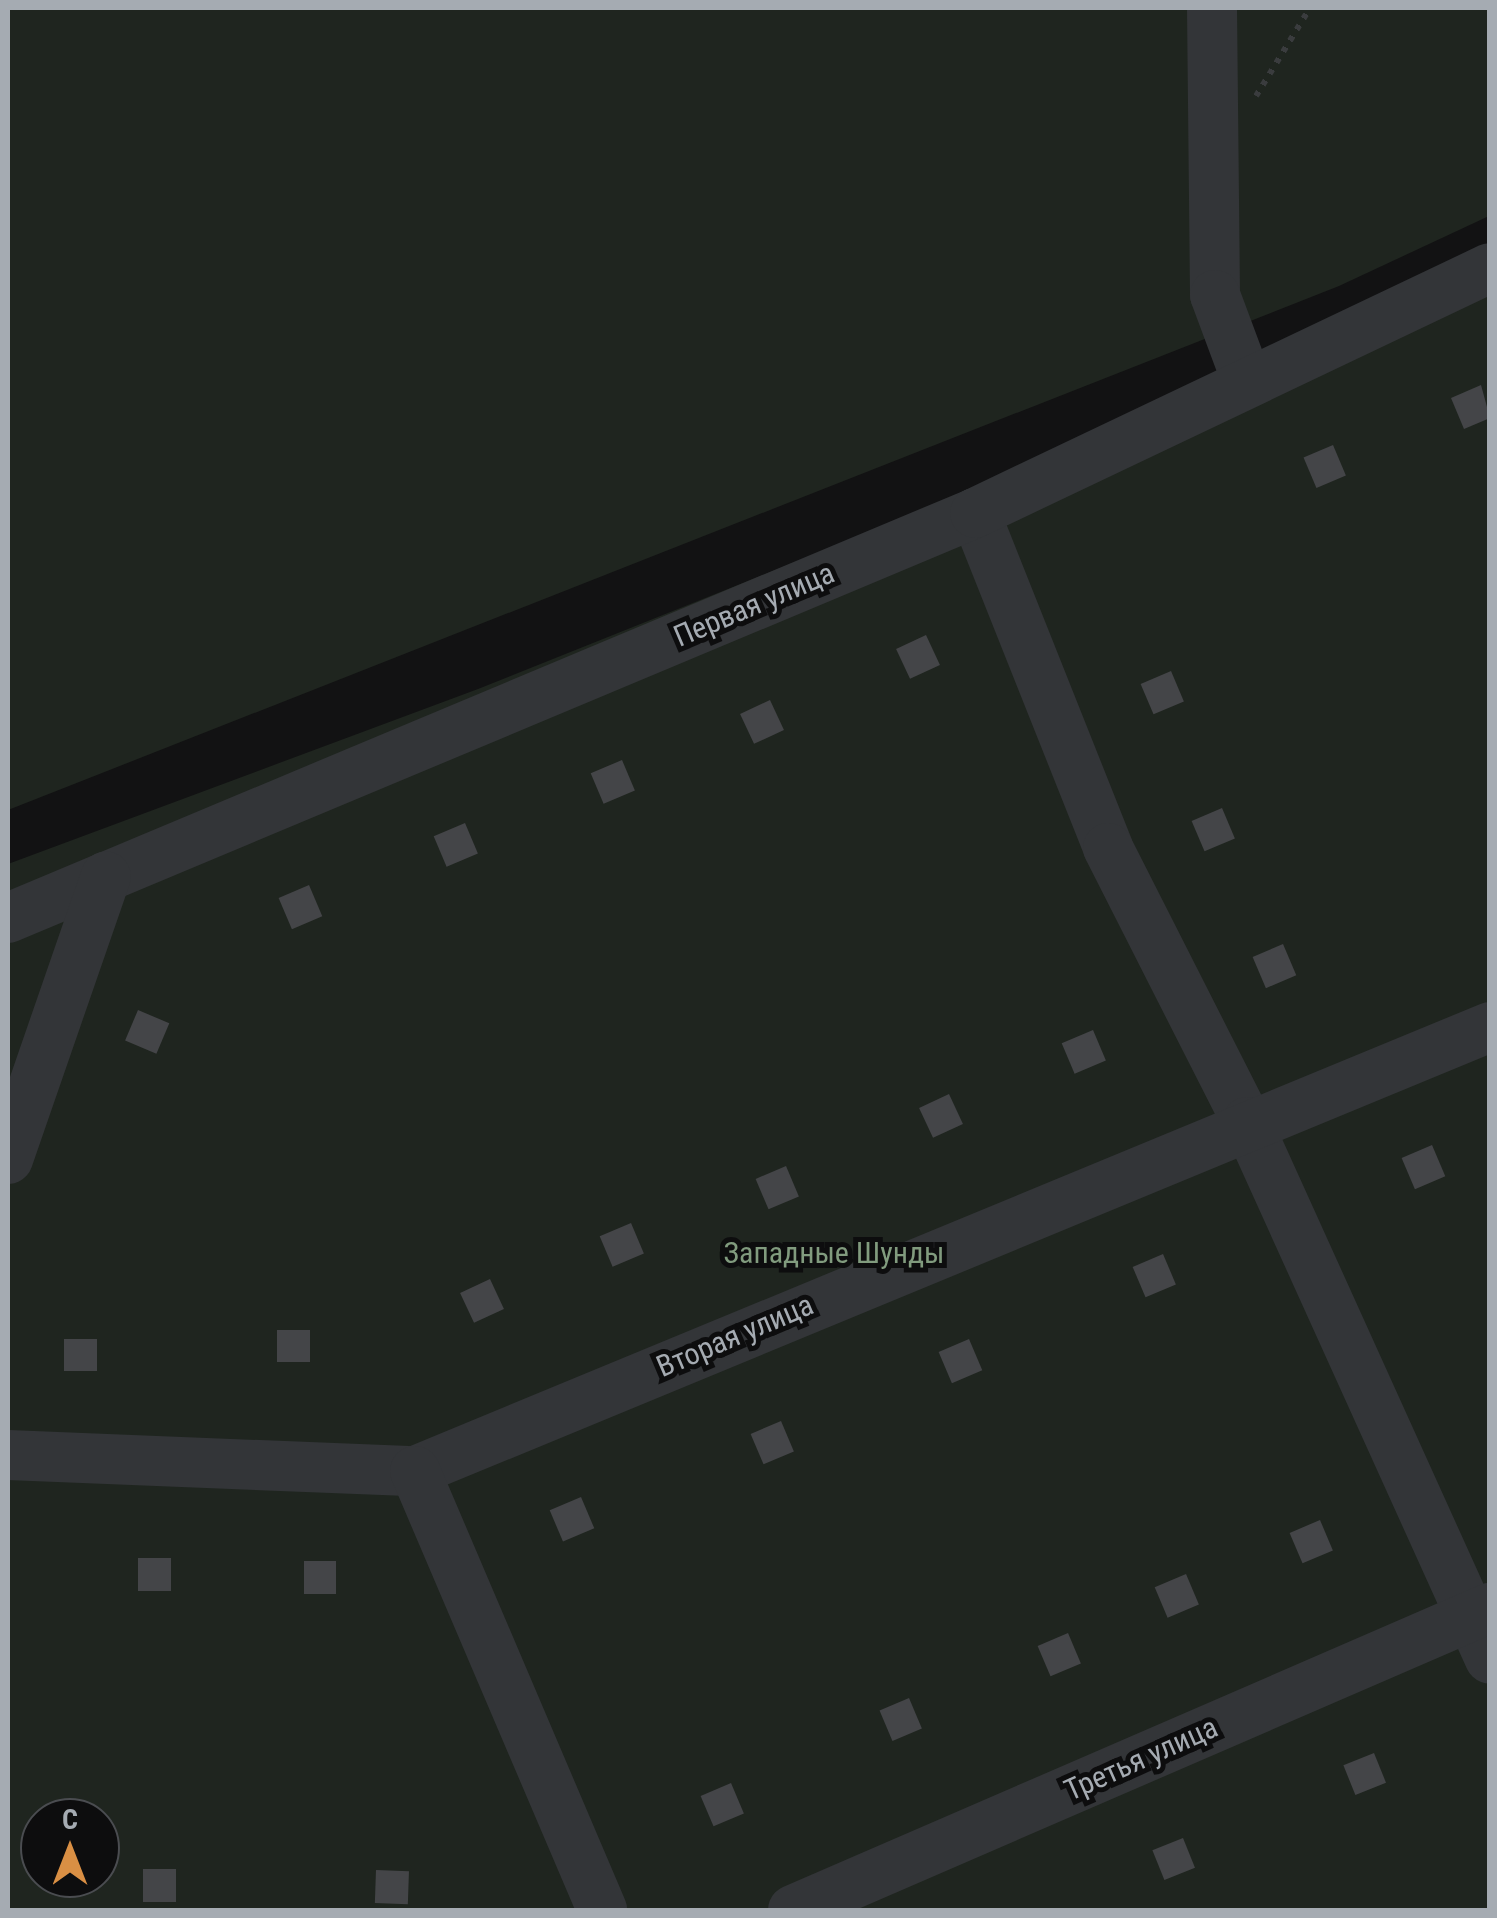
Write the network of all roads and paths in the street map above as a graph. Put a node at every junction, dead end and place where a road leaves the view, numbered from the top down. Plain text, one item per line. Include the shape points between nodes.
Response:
1 (1212, 8) edge
2 (1310, 8) edge
3 (1246, 113) dead end
4 (1490, 268) edge
5 (1247, 381) junction
6 (976, 512) junction
7 (106, 876) junction
8 (8, 918) edge
9 (1490, 1027) edge
10 (1247, 1122) junction
11 (8, 1158) edge
12 (8, 1454) edge
13 (414, 1471) junction
14 (1483, 1627) edge
15 (602, 1910) edge
16 (793, 1910) edge

1 - 5 street via 1215,296
2 - 3 path
4 - 5 street, Первая улица
5 - 6 street, Первая улица
6 - 7 street, Первая улица
6 - 10 street via 1108,848
7 - 8 street, Первая улица
7 - 11 street
9 - 10 street, Вторая улица
10 - 13 street, Вторая улица
10 - 14 street
12 - 13 street, Вторая улица
13 - 15 street
14 - 16 street, Третья улица

